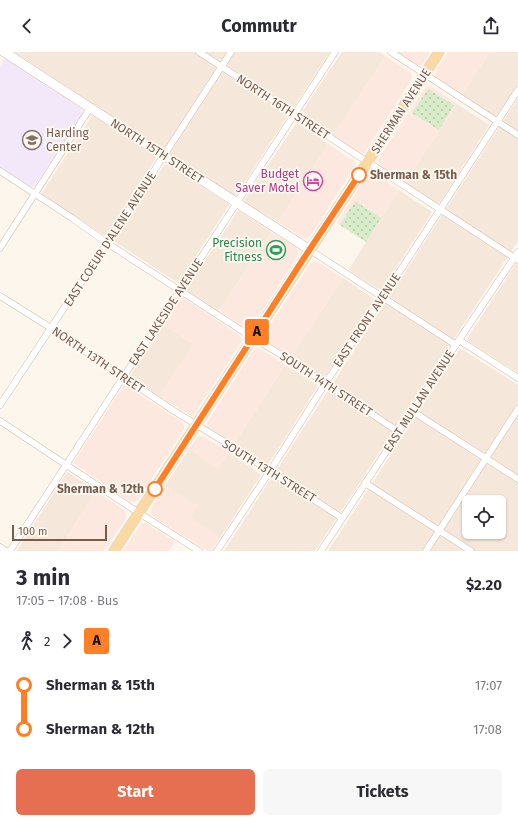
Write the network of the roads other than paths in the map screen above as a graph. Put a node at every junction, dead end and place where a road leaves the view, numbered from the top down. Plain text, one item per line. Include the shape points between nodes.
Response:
1 (3, 52) edge
2 (199, 52) edge
3 (231, 52) edge
4 (335, 52) edge
5 (391, 52) edge
6 (439, 52) edge
7 (0, 56) edge
8 (222, 67) junction
9 (425, 74) junction
10 (518, 90) edge
11 (90, 108) junction
12 (294, 114) junction
13 (497, 121) junction
14 (518, 135) edge
15 (164, 155) junction
16 (368, 162) junction
17 (0, 171) edge
18 (35, 194) junction
19 (237, 203) junction
20 (440, 210) junction
21 (107, 243) junction
22 (0, 248) edge
23 (310, 250) junction
24 (517, 257) edge
25 (180, 290) junction
26 (0, 296) edge
27 (383, 297) junction
28 (51, 328) junction
29 (253, 338) junction
30 (458, 342) junction
31 (123, 377) junction
32 (518, 378) edge
33 (325, 384) junction
34 (0, 405) edge
35 (518, 409) edge
36 (412, 411) junction
37 (0, 421) edge
38 (196, 425) junction
39 (399, 432) junction
40 (486, 459) junction
41 (66, 465) junction
42 (270, 471) junction
43 (518, 479) edge
44 (365, 483) junction
45 (139, 513) junction
46 (342, 518) junction
47 (439, 531) junction
48 (0, 547) edge
49 (6, 551) edge
50 (10, 551) edge
51 (114, 551) edge
52 (199, 551) edge
53 (217, 551) edge
54 (321, 551) edge
55 (426, 551) edge
56 (471, 551) edge

1 - 7 street
1 - 11 main road, NORTH 15TH STREET
2 - 8 street, NORTH 16TH STREET
3 - 8 street, EAST COEUR D'ALENE AVENUE
4 - 12 street, EAST LAKESIDE AVENUE
5 - 9 street
6 - 9 main road, SHERMAN AVENUE
8 - 12 street, NORTH 16TH STREET
8 - 15 street, EAST COEUR D'ALENE AVENUE
9 - 13 street
9 - 16 main road, SHERMAN AVENUE
10 - 13 street, EAST FRONT AVENUE
11 - 15 main road, NORTH 15TH STREET
11 - 18 street
12 - 16 street, NORTH 16TH STREET
12 - 19 street, EAST LAKESIDE AVENUE
13 - 14 street
13 - 20 street, EAST FRONT AVENUE
15 - 19 main road, NORTH 15TH STREET
15 - 21 street, EAST COEUR D'ALENE AVENUE
16 - 20 street, NORTH 16TH STREET
16 - 23 main road, SHERMAN AVENUE
17 - 18 street, SOUTH 14TH STREET
18 - 21 street, SOUTH 14TH STREET
18 - 22 street
19 - 23 main road, NORTH 15TH STREET
19 - 25 street, EAST LAKESIDE AVENUE
20 - 24 street, NORTH 16TH STREET
20 - 27 street, EAST FRONT AVENUE
21 - 25 street, SOUTH 14TH STREET
21 - 28 street, EAST COEUR D'ALENE AVENUE
23 - 27 street
23 - 29 main road, SHERMAN AVENUE
24 - 30 street, EAST MULLAN AVENUE
25 - 29 street, SOUTH 14TH STREET
25 - 31 street, EAST LAKESIDE AVENUE
26 - 28 street, NORTH 13TH STREET
27 - 30 street
27 - 33 street, EAST FRONT AVENUE
28 - 31 street, NORTH 13TH STREET
28 - 34 street, EAST COEUR D'ALENE AVENUE
29 - 33 street, SOUTH 14TH STREET
29 - 38 main road, SHERMAN AVENUE
30 - 32 street
30 - 36 street, EAST MULLAN AVENUE
31 - 38 street, NORTH 13TH STREET
31 - 41 street, EAST LAKESIDE AVENUE
33 - 39 street, SOUTH 14TH STREET
33 - 42 street, EAST FRONT AVENUE
35 - 40 street
36 - 39 street, EAST MULLAN AVENUE
36 - 40 street
37 - 41 street
38 - 42 street, SOUTH 13TH STREET
38 - 45 main road, SHERMAN AVENUE
39 - 44 street, EAST MULLAN AVENUE
40 - 43 street
40 - 47 street
41 - 45 street
41 - 50 street, EAST LAKESIDE AVENUE
42 - 46 street, SOUTH 13TH STREET
42 - 53 street, EAST FRONT AVENUE
44 - 46 street, EAST MULLAN AVENUE
44 - 47 street
45 - 51 main road, SHERMAN AVENUE
45 - 52 street
46 - 54 street, EAST MULLAN AVENUE
47 - 55 street
47 - 56 street
48 - 49 street

